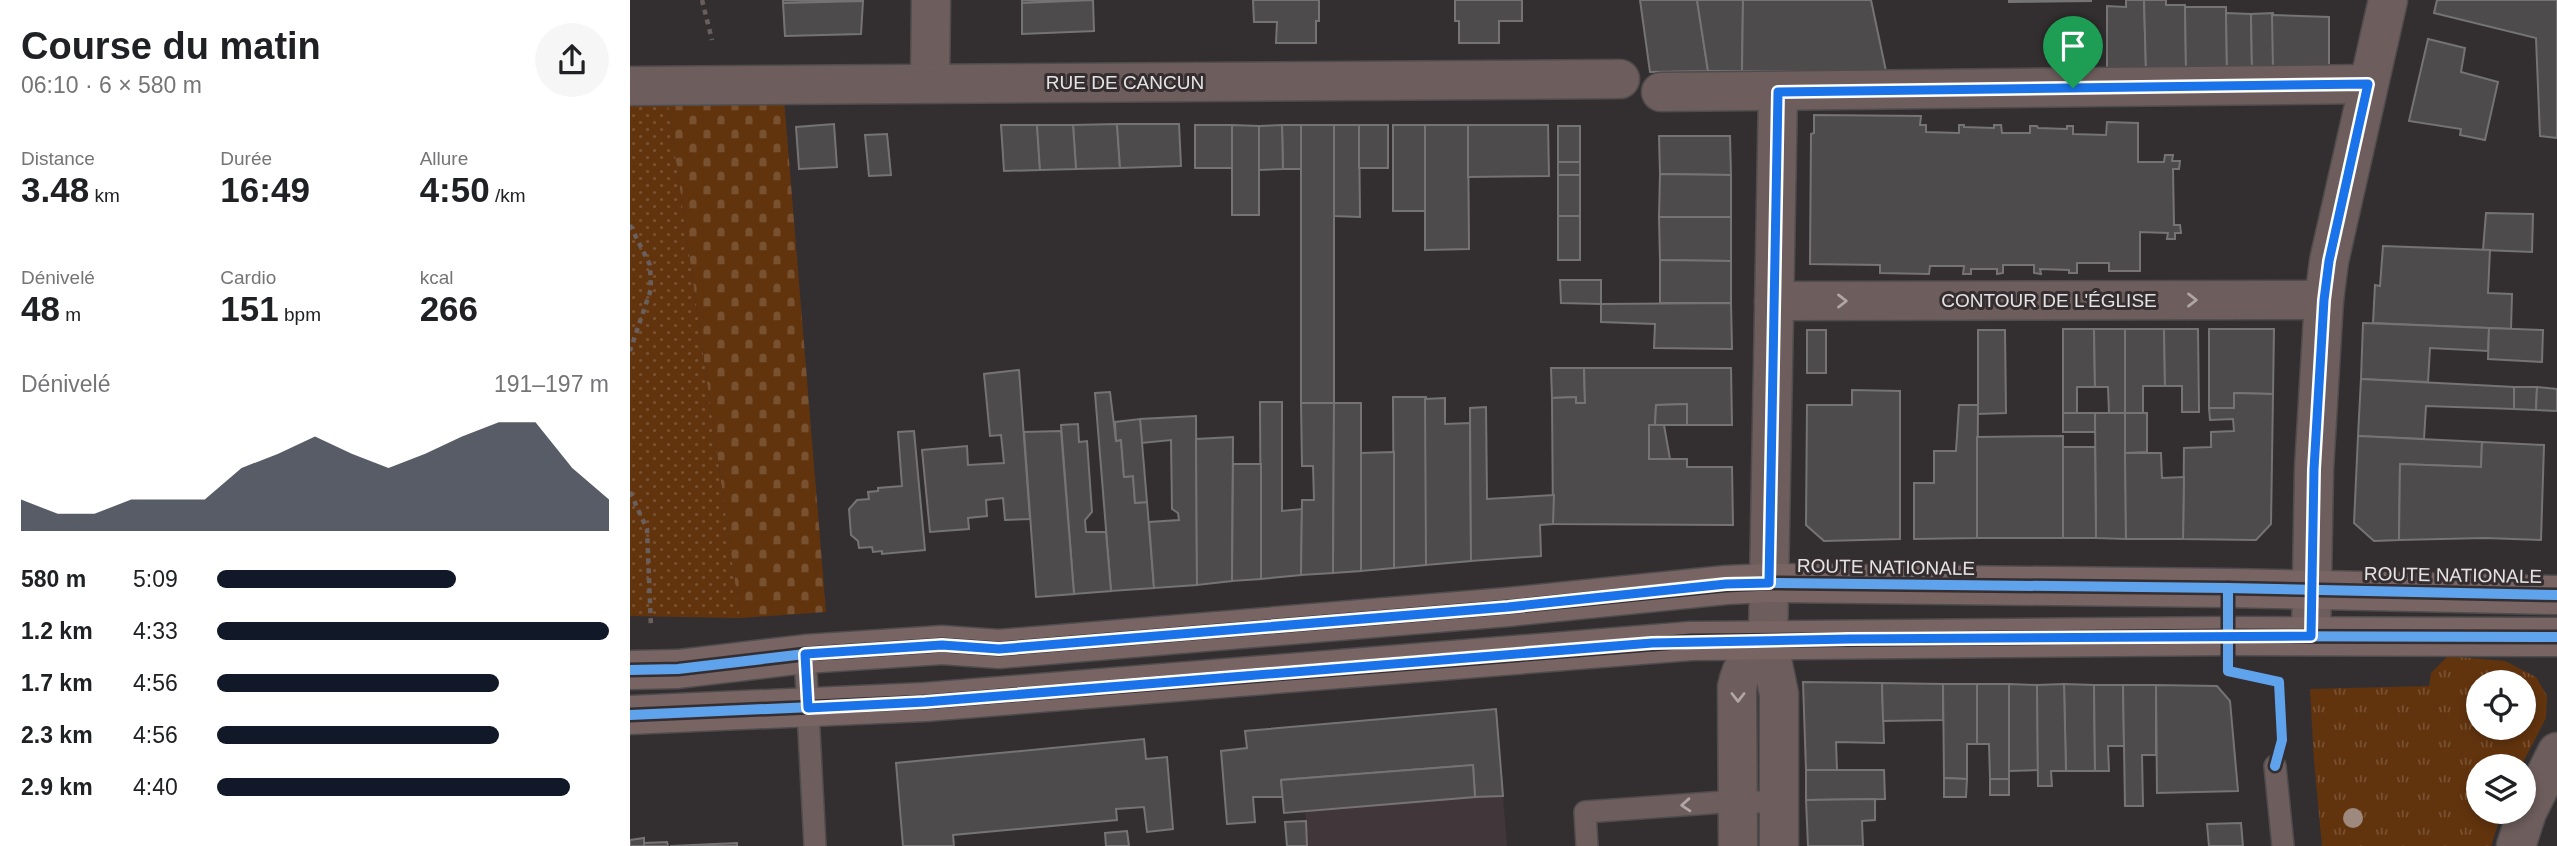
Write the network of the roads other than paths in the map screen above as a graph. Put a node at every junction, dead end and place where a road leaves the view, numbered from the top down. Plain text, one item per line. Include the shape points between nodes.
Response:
1 (931, 0) edge
2 (2388, 0) edge
3 (1620, 79) dead end
4 (930, 83) junction
5 (2368, 84) junction
6 (630, 86) edge
7 (1661, 92) dead end
8 (1778, 92) junction
9 (2324, 300) junction
10 (1774, 301) junction
11 (1769, 583) junction
12 (2311, 590) junction
13 (2557, 594) edge
14 (2311, 636) junction
15 (2557, 637) edge
16 (1768, 640) junction
17 (805, 654) junction
18 (630, 670) edge
19 (808, 708) junction
20 (630, 715) edge
21 (2557, 752) edge
22 (2275, 766) dead end
23 (1738, 801) junction
24 (1779, 803) junction
25 (815, 846) edge
26 (1587, 846) edge
27 (1738, 846) edge
28 (1779, 846) edge
29 (2283, 846) edge
30 (2516, 846) edge

1 - 4 street
2 - 5 street
3 - 4 street, RUE DE CANCUN
4 - 6 street, RUE DE CANCUN
5 - 8 street
5 - 9 street
7 - 8 street
8 - 10 street
10 -> 9 street, CONTOUR DE L'ÉGLISE
9 - 12 street
10 - 11 street
11 - 12 main road, ROUTE NATIONALE
11 - 16 street
11 - 17 main road, ROUTE NATIONALE via 999,649 942,645
12 - 13 main road, ROUTE NATIONALE
12 - 14 street
14 - 15 main road
14 - 16 main road
16 - 19 main road via 1652,643
16 -> 23 street via 1740,670
16 - 24 street via 1779,694
17 - 18 main road, ROUTE NATIONALE
17 - 19 lane
19 - 20 main road
19 - 25 lane
21 - 30 street via 2527,812
22 - 29 lane
23 - 24 lane
23 -> 26 lane via 1585,812
23 - 27 street
24 - 28 street

